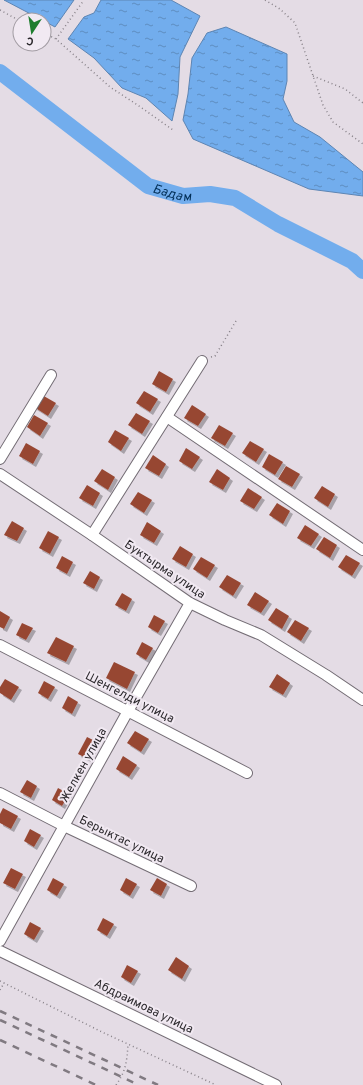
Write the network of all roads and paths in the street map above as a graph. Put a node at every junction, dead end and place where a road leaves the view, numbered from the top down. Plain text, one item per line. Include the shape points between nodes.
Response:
1 (84, 0) edge
2 (265, 0) edge
3 (0, 10) edge
4 (12, 17) edge
5 (52, 37) edge
6 (56, 39) junction
7 (313, 76) junction
8 (363, 103) edge
9 (173, 130) dead end
10 (363, 144) edge
11 (236, 321) dead end
12 (202, 361) joint
13 (51, 375) dead end
14 (167, 417) junction
15 (0, 459) edge
16 (0, 474) edge
17 (92, 536) junction
18 (363, 550) edge
19 (190, 603) junction
20 (0, 645) edge
21 (363, 700) edge
22 (128, 711) junction
23 (248, 773) dead end
24 (0, 793) edge
25 (64, 826) junction
26 (191, 886) dead end
27 (0, 941) edge
28 (0, 951) edge
29 (0, 981) edge
30 (4, 983) junction
31 (0, 990) edge
32 (128, 1044) junction
33 (116, 1085) edge
34 (216, 1085) edge
35 (276, 1085) edge

1 - 6 path
2 - 7 path via 280,9 294,23
3 - 4 path
5 - 6 path
6 - 9 path via 110,87
7 - 8 path via 345,89
7 - 10 path via 333,122
11 - 12 path via 215,356
12 - 14 street
13 - 15 street
14 - 17 street
14 - 18 street
16 - 17 street, Буктырма улица
17 - 19 street, Буктырма улица
19 - 21 street, Буктырма улица via 261,635 326,674
19 - 22 street, Желкен улица
20 - 22 street, Шенгелди улица
22 - 23 street, Шенгелди улица
22 - 25 street, Желкен улица
24 - 25 street, Берыктас улица
25 - 26 street, Берыктас улица
25 - 27 street, Желкен улица
28 - 35 street, Абдраимова улица
29 - 30 path
30 - 31 path
30 - 32 path
32 - 33 path via 127,1061 122,1077
32 - 34 path

